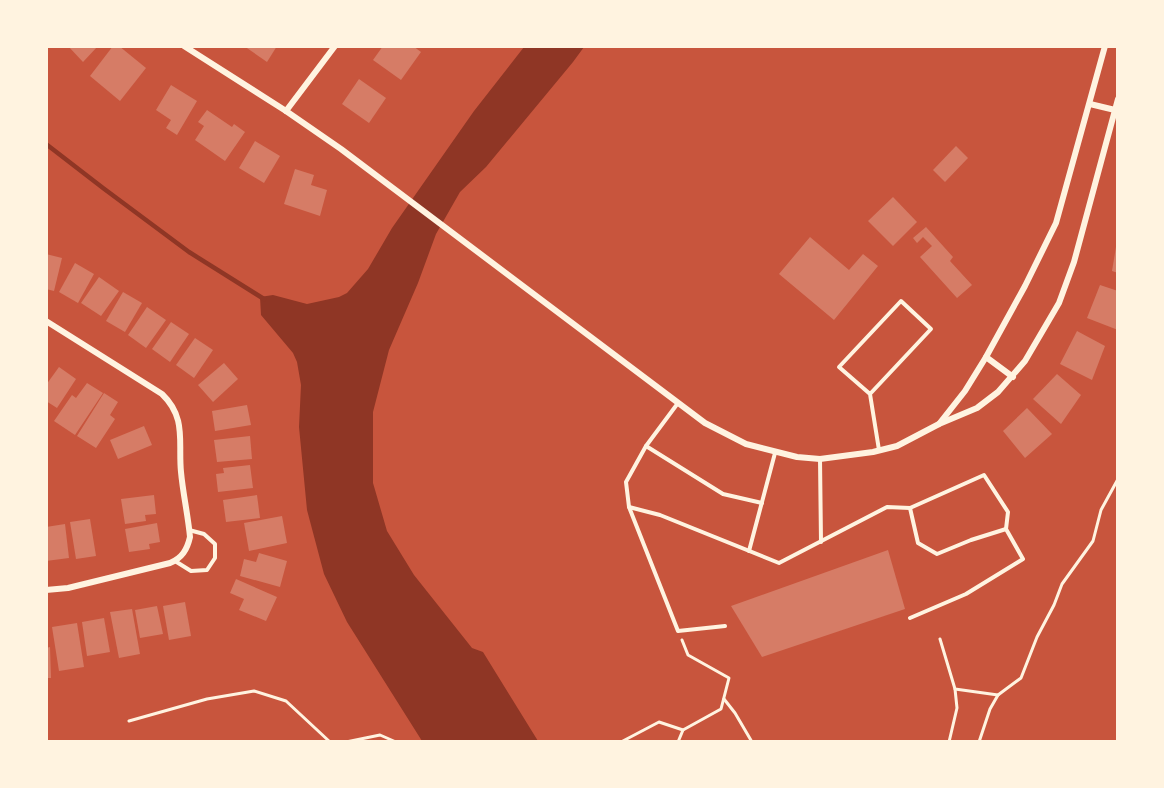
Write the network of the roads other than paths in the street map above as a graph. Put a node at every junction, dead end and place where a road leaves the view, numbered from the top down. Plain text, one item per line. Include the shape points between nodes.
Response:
1 (184, 46) edge
2 (336, 46) edge
3 (1105, 46) edge
4 (1118, 99) edge
5 (1090, 104) junction
6 (1115, 110) junction
7 (286, 111) junction
8 (46, 321) edge
9 (986, 357) junction
10 (1012, 377) junction
11 (870, 394) junction
12 (678, 402) junction
13 (939, 424) junction
14 (646, 446) junction
15 (879, 451) junction
16 (775, 453) junction
17 (820, 459) junction
18 (762, 503) junction
19 (629, 507) junction
20 (910, 508) junction
21 (1006, 529) junction
22 (189, 530) junction
23 (821, 542) junction
24 (749, 551) junction
25 (174, 561) junction
26 (46, 590) edge
27 (910, 618) dead end
28 (725, 626) dead end

1 - 7 street
2 - 7 street
3 - 5 street
4 - 6 street
5 - 6 street
5 - 9 street via 1056,223
6 - 10 street via 1067,285 1047,326
7 - 12 street via 469,243
8 - 22 street via 173,404 180,435
9 - 10 street
9 - 13 street
10 - 13 street via 977,408
11 - 11 lane via 931,328 900,301 839,367
11 - 15 lane
12 - 14 lane
12 - 16 street via 725,435
13 - 15 street
14 - 18 lane via 723,494
14 - 19 lane via 626,482
15 - 17 street
16 - 17 street
16 - 18 lane
17 - 23 lane
18 - 24 lane
19 - 24 lane via 660,515
19 - 28 lane via 678,631
20 - 21 lane via 918,543 936,554
20 - 21 lane via 984,475 1008,512
20 - 23 lane via 887,507
21 - 27 lane via 1023,559 966,594
22 - 25 street via 188,545
22 - 25 lane via 204,534 215,544 215,558 207,570 191,571
23 - 24 lane via 778,563
25 - 26 street

